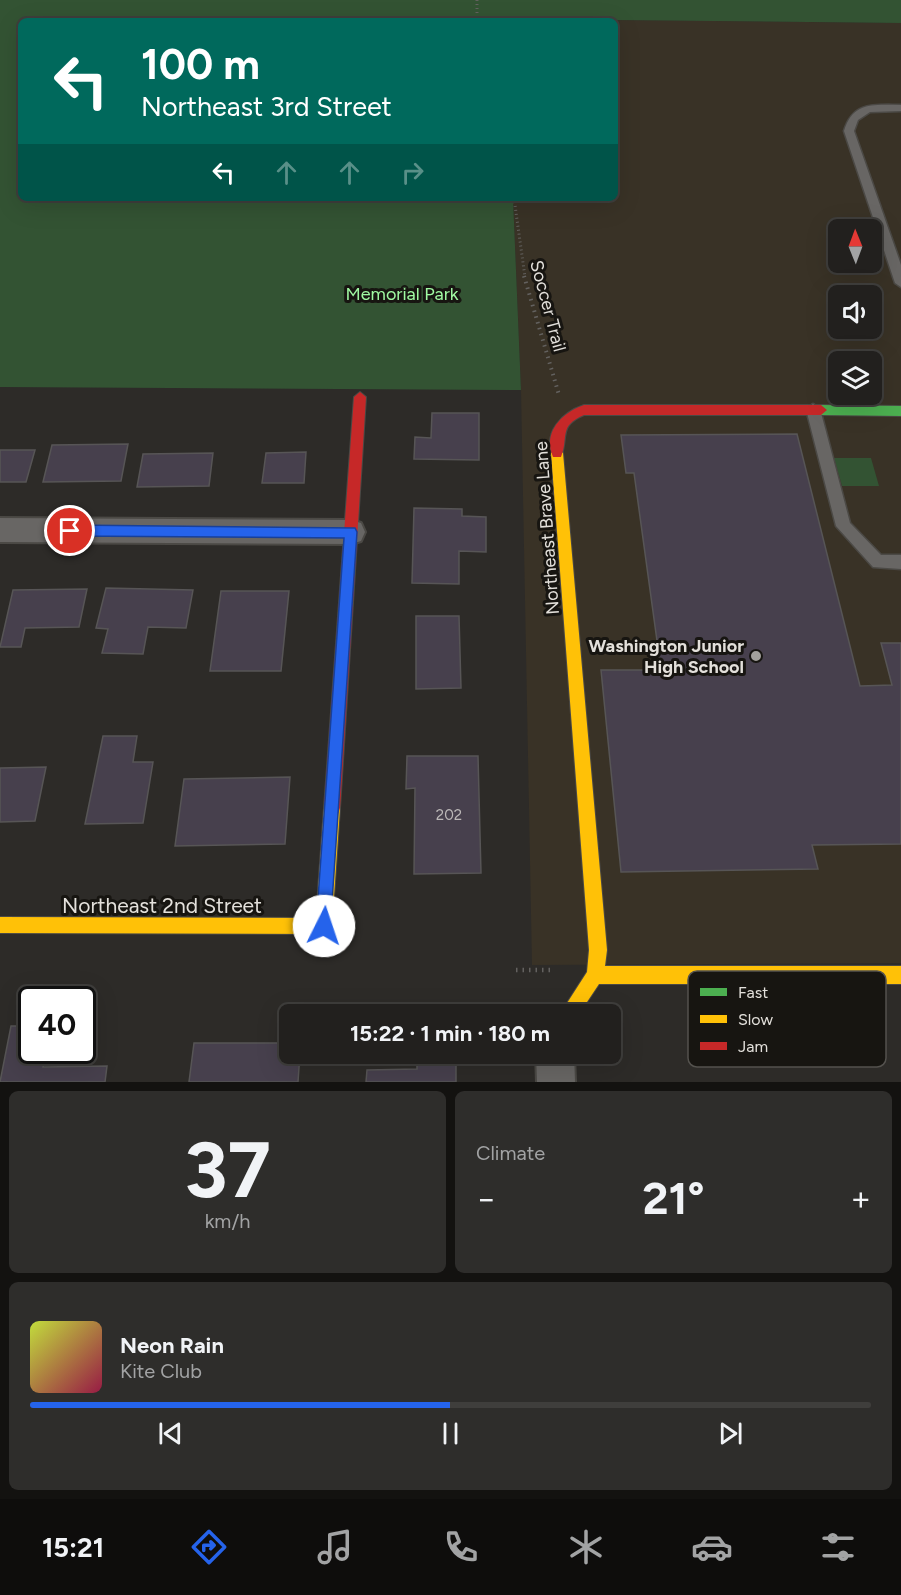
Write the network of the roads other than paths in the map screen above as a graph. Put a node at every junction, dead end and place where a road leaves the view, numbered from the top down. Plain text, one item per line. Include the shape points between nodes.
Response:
1 (901, 108) edge
2 (901, 283) edge
3 (360, 397) dead end
4 (813, 409) junction
5 (901, 411) edge
6 (0, 530) edge
7 (351, 532) junction
8 (901, 562) edge
9 (0, 925) edge
10 (595, 975) junction
11 (688, 975) edge
12 (576, 1004) edge
13 (555, 1064) edge
14 (556, 1082) edge

1 - 2 lane via 868,109 853,118 849,131
3 - 7 street
4 - 5 street, Northeast Brave Lane
4 - 8 lane via 843,526 878,562
4 - 10 street, Northeast Brave Lane via 584,409 558,426 556,441 598,950
6 - 7 street
7 - 9 street, Northeast 2nd Street via 324,926
10 - 11 street
10 - 12 street
13 - 14 street

